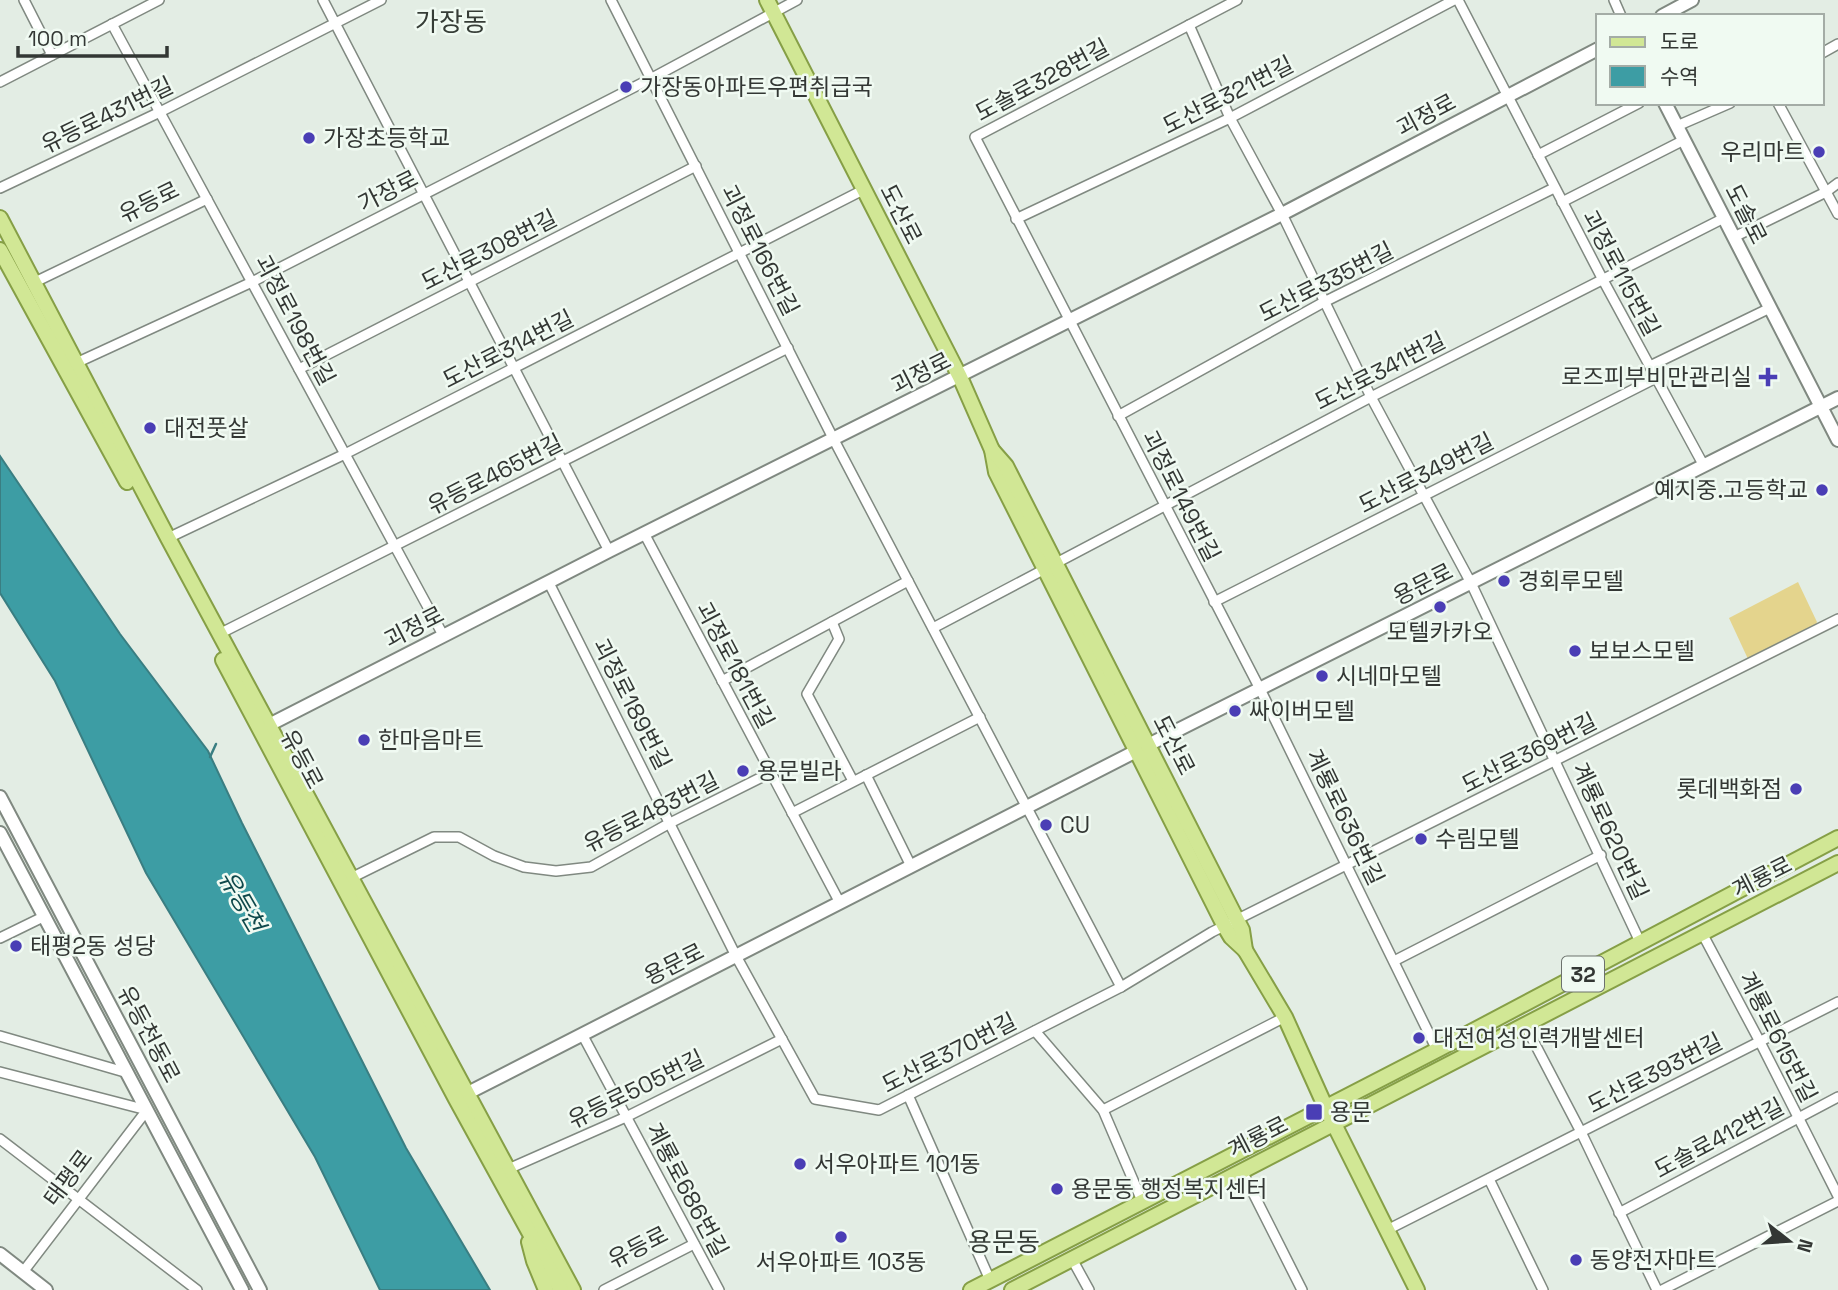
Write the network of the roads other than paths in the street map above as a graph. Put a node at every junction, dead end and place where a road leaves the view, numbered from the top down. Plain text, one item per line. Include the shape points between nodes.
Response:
1 (24, 0) edge
2 (159, 0) edge
3 (323, 0) edge
4 (381, 0) edge
5 (611, 0) edge
6 (797, 0) edge
7 (1237, 0) edge
8 (1456, 0) edge
9 (1692, 0) edge
10 (770, 6) edge
11 (1666, 14) edge
12 (335, 23) junction
13 (112, 24) junction
14 (1189, 25) junction
15 (1596, 50) edge
16 (52, 55) junction
17 (652, 78) junction
18 (0, 82) edge
19 (1506, 97) junction
20 (1635, 105) edge
21 (1666, 105) edge
22 (1725, 105) edge
23 (1779, 105) edge
24 (160, 112) junction
25 (1230, 118) junction
26 (1677, 126) junction
27 (1684, 140) junction
28 (1538, 155) junction
29 (696, 166) junction
30 (1838, 183) edge
31 (0, 188) edge
32 (1555, 188) junction
33 (863, 190) junction
34 (1826, 191) junction
35 (425, 194) junction
36 (207, 199) junction
37 (1562, 202) junction
38 (1282, 214) junction
39 (1838, 214) edge
40 (0, 218) edge
41 (1724, 218) junction
42 (1016, 219) junction
43 (1734, 237) junction
44 (0, 250) edge
45 (740, 253) junction
46 (470, 280) junction
47 (1603, 280) junction
48 (35, 282) junction
49 (252, 282) junction
50 (1324, 302) junction
51 (1770, 308) junction
52 (1069, 321) junction
53 (788, 348) junction
54 (71, 365) junction
55 (1650, 366) junction
56 (514, 368) junction
57 (299, 369) junction
58 (960, 377) junction
59 (1656, 378) junction
60 (1371, 397) junction
61 (1838, 398) edge
62 (1821, 406) junction
63 (1118, 416) junction
64 (834, 440) junction
65 (1838, 440) edge
66 (345, 454) junction
67 (563, 462) junction
68 (1704, 466) junction
69 (1424, 495) junction
70 (1165, 506) junction
71 (645, 535) junction
72 (168, 538) junction
73 (395, 546) junction
74 (609, 551) junction
75 (1050, 566) junction
76 (908, 581) junction
77 (549, 583) junction
78 (1471, 583) junction
79 (1214, 602) junction
80 (1838, 619) edge
81 (832, 622) junction
82 (933, 628) junction
83 (219, 634) junction
84 (443, 635) junction
85 (722, 681) junction
86 (1260, 689) junction
87 (980, 717) junction
88 (266, 727) junction
89 (1143, 748) junction
90 (1556, 761) junction
91 (770, 773) junction
92 (866, 775) junction
93 (853, 781) junction
94 (0, 797) edge
95 (1027, 807) junction
96 (792, 813) junction
97 (670, 823) junction
98 (0, 833) edge
99 (1838, 838) edge
100 (1601, 855) junction
101 (1838, 863) edge
102 (911, 866) junction
103 (1348, 866) junction
104 (351, 878) junction
105 (840, 903) junction
106 (43, 917) junction
107 (1231, 923) junction
108 (1702, 933) junction
109 (0, 938) edge
110 (1641, 944) junction
111 (736, 956) junction
112 (1394, 961) junction
113 (1121, 987) junction
114 (1838, 1002) edge
115 (1285, 1017) junction
116 (1525, 1025) junction
117 (1035, 1031) junction
118 (582, 1034) junction
119 (0, 1036) edge
120 (782, 1039) junction
121 (1760, 1042) junction
122 (1437, 1050) junction
123 (0, 1072) edge
124 (128, 1073) junction
125 (908, 1095) junction
126 (462, 1096) junction
127 (1838, 1097) edge
128 (1325, 1107) junction
129 (147, 1110) junction
130 (1103, 1110) junction
131 (626, 1117) junction
132 (1798, 1118) junction
133 (1334, 1124) junction
134 (1581, 1132) junction
135 (0, 1139) edge
136 (506, 1170) junction
137 (1242, 1171) junction
138 (1489, 1179) junction
139 (79, 1199) junction
140 (1838, 1199) edge
141 (1142, 1201) junction
142 (1619, 1213) junction
143 (526, 1227) junction
144 (1387, 1230) junction
145 (694, 1244) junction
146 (0, 1254) edge
147 (1072, 1259) junction
148 (23, 1272) junction
149 (990, 1280) junction
150 (258, 1289) edge
151 (46, 1290) edge
152 (197, 1290) edge
153 (242, 1290) edge
154 (546, 1290) edge
155 (561, 1290) edge
156 (573, 1290) edge
157 (604, 1290) edge
158 (719, 1290) edge
159 (971, 1290) edge
160 (1012, 1290) edge
161 (1089, 1290) edge
162 (1302, 1290) edge
163 (1417, 1290) edge
164 (1543, 1290) edge
165 (1657, 1290) edge
166 (1662, 1290) edge

1 - 16 street
2 - 13 street
3 - 12 street
4 - 12 street, 유등로431번길
5 - 17 street, 괴정로166번길
6 - 10 street, 가장로
7 - 14 street, 도솔로328번길
8 - 19 street, 괴정로115번길
8 - 25 street, 도산로321번길
9 - 11 main road
10 - 17 street, 가장로
10 - 33 main road, 도산로
12 - 24 street, 유등로431번길
12 - 35 street
13 - 16 street
13 - 24 street, 괴정로198번길
14 - 25 street, 계룡로620번길
14 - 42 street, 도솔로328번길 via 975,137
15 - 19 main road, 괴정로
16 - 18 street
17 - 29 street, 괴정로166번길
17 - 35 street, 가장로
19 - 28 street, 괴정로115번길
19 - 38 main road, 괴정로
20 - 28 street
21 - 26 main road, 도솔로
22 - 26 street
23 - 34 street
24 - 31 street, 유등로431번길
24 - 36 street, 괴정로198번길
25 - 38 street, 계룡로620번길
25 - 42 street, 도산로321번길
26 - 27 main road, 도솔로
27 - 37 street
27 - 41 main road, 도솔로
28 - 32 street, 괴정로115번길
29 - 45 street, 괴정로166번길
29 - 46 street, 도산로308번길
30 - 34 street
32 - 37 street, 괴정로115번길
32 - 50 street, 도산로335번길
33 - 45 street, 도산로314번길
33 - 58 main road, 도산로
34 - 39 street
34 - 43 street
35 - 46 street
35 - 49 street, 가장로
36 - 48 street, 유등로
36 - 49 street, 괴정로198번길
37 - 47 street, 괴정로115번길
38 - 50 street, 계룡로620번길
38 - 52 main road, 괴정로
40 - 48 main road, 유등로
41 - 43 main road, 도솔로
41 - 47 street, 도산로341번길
42 - 52 street, 도솔로328번길
43 - 51 main road, 도솔로
44 - 54 main road, 유등로
45 - 53 street, 괴정로166번길
45 - 56 street, 도산로314번길
46 - 56 street
46 - 57 street, 도산로308번길
47 - 55 street, 괴정로115번길
47 - 60 street, 도산로341번길
48 - 54 main road, 유등로
49 - 54 street, 가장로
49 - 57 street, 괴정로198번길
50 - 60 street, 계룡로620번길
50 - 63 street, 도산로335번길
51 - 55 street
51 - 62 main road, 도솔로
52 - 58 main road, 괴정로
52 - 63 street, 괴정로149번길
53 - 64 street, 괴정로166번길
53 - 67 street, 유등로465번길
54 - 72 main road, 유등로
54 - 88 main road, 유등로
55 - 59 street, 괴정로115번길
56 - 66 street, 도산로314번길
56 - 67 street
57 - 66 street, 괴정로198번길
58 - 64 main road, 괴정로
58 - 75 main road, 도산로 via 992,450 996,472
59 - 68 street, 괴정로115번길
59 - 69 street, 도산로349번길
60 - 69 street, 계룡로620번길
60 - 70 street, 도산로341번길
61 - 62 main road, 용문로
62 - 65 main road, 도솔로
62 - 68 main road, 용문로
63 - 70 street, 괴정로149번길
64 - 71 main road, 괴정로
64 - 76 street, 괴정로166번길
66 - 72 street, 도산로314번길
66 - 73 street, 괴정로198번길
67 - 73 street, 유등로465번길
67 - 74 street
68 - 78 main road, 용문로
69 - 78 street, 계룡로620번길
69 - 79 street, 도산로349번길
70 - 75 street, 도산로341번길
70 - 79 street, 괴정로149번길
71 - 74 main road, 괴정로
71 - 85 street, 괴정로181번길
72 - 83 main road, 유등로
73 - 83 street, 유등로465번길
73 - 84 street, 괴정로198번길
74 - 77 main road, 괴정로
75 - 82 street
75 - 89 main road, 도산로
76 - 81 street
76 - 82 street, 괴정로166번길
77 - 84 main road, 괴정로
77 - 97 street, 괴정로189번길
78 - 86 main road, 용문로
78 - 90 street, 계룡로620번길
79 - 86 street, 괴정로149번길
80 - 90 street, 도산로369번길
81 - 85 street
81 - 93 street via 839,639 807,694
82 - 87 street, 괴정로166번길
83 - 88 main road, 유등로
84 - 88 main road, 괴정로
85 - 91 street, 괴정로181번길
86 - 89 main road, 용문로
86 - 103 street, 계룡로636번길
87 - 92 street
87 - 95 street, 괴정로166번길
88 - 104 main road, 유등로
88 - 126 main road, 유등로
89 - 95 main road, 용문로
89 - 107 main road, 도산로
90 - 100 street, 계룡로620번길
90 - 103 street, 도산로369번길
91 - 96 street, 괴정로181번길
91 - 97 street, 유등로483번길
92 - 93 street
92 - 102 street
93 - 96 street
94 - 150 main road, 유등천동로
95 - 102 main road, 용문로
95 - 113 street
96 - 105 street, 괴정로181번길
97 - 104 street, 유등로483번길 via 591,867 555,871 524,867 459,837 434,836
97 - 111 street, 괴정로189번길
98 - 106 main road, 유등천동로
99 - 110 main road, 계룡로 / 32
100 - 110 street, 계룡로620번길
100 - 112 street
101 - 108 main road, 계룡로 / 32
102 - 105 main road, 용문로
103 - 107 street, 도산로369번길
103 - 112 street, 계룡로636번길
104 - 126 main road, 유등로
105 - 111 main road, 용문로
106 - 109 street
106 - 124 main road, 유등천동로
107 - 113 street, 도산로370번길
107 - 115 main road, 도산로 via 1231,937 1245,950
108 - 116 main road, 계룡로 / 32
108 - 121 street, 계룡로615번길
110 - 122 main road, 계룡로 / 32
111 - 118 main road, 용문로
111 - 120 street, 도산로370번길
112 - 122 street, 계룡로636번길
113 - 117 street, 도산로370번길
114 - 121 street, 도산로393번길
115 - 128 main road, 도산로
115 - 130 street
116 - 133 main road, 계룡로 / 32
116 - 134 street
117 - 125 street, 도산로370번길
117 - 130 street
118 - 126 main road, 용문로
118 - 131 street, 계룡로686번길
119 - 124 street
120 - 125 street, 도산로370번길 via 815,1099 879,1110
120 - 131 street, 유등로505번길
121 - 132 street, 계룡로615번길
121 - 134 street, 도산로393번길
122 - 128 main road, 계룡로 / 32
123 - 129 street
124 - 129 main road, 유등천동로
125 - 149 street
126 - 136 main road, 유등로
126 - 143 main road, 유등로
127 - 132 street, 도솔로412번길
128 - 133 main road, 도산로
128 - 141 main road, 계룡로 / 32
129 - 139 street, 태평로
129 - 153 main road, 유등천동로
130 - 141 street
131 - 136 street, 유등로505번길
131 - 145 street, 계룡로686번길
132 - 140 street, 계룡로615번길
132 - 142 street, 도솔로412번길
133 - 137 main road, 계룡로 / 32
133 - 144 main road, 도산로
134 - 138 street, 도산로393번길
134 - 142 street
135 - 139 street
136 - 156 main road, 유등로
137 - 147 main road, 계룡로 / 32
137 - 162 street
138 - 144 street, 도산로393번길
138 - 164 street
139 - 148 street, 태평로
139 - 152 street
140 - 166 street
141 - 149 main road, 계룡로 / 32
142 - 165 street
143 - 154 main road
143 - 155 main road, 유등로
144 - 163 main road, 도산로
145 - 157 street, 유등로
145 - 158 street, 계룡로686번길
146 - 148 main road
147 - 160 main road, 계룡로 / 32
147 - 161 street
148 - 151 main road
149 - 159 main road, 계룡로 / 32

